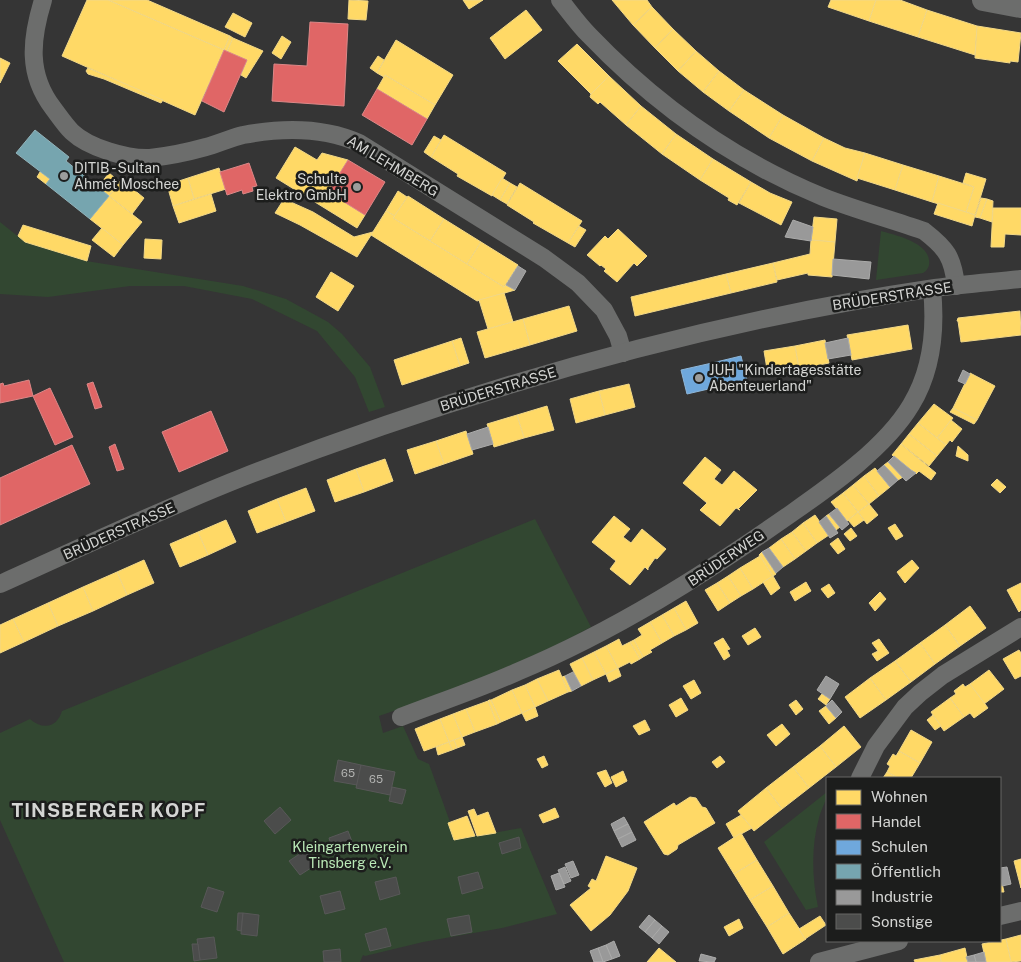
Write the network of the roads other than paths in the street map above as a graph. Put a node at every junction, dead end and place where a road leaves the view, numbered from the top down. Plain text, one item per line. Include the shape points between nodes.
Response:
1 (43, 0) edge
2 (560, 0) edge
3 (983, 0) edge
4 (1021, 7) edge
5 (1021, 279) edge
6 (956, 286) junction
7 (932, 288) junction
8 (623, 353) junction
9 (0, 584) edge
10 (1021, 627) edge
11 (401, 717) dead end
12 (860, 777) edge
13 (1021, 911) edge
14 (1001, 916) edge
15 (891, 942) edge
16 (850, 947) edge
17 (819, 962) edge

1 - 8 street, AM LEHMBERG via 35,25 32,53 36,76 45,98 73,133 108,151 149,158 207,147 242,135 301,131 343,136 544,258 578,283 604,310
2 - 6 street via 624,70 685,121 722,146 758,167 825,198 924,231 948,254
3 - 4 street
5 - 6 street, BRÜDERSTRASSE
6 - 7 street, BRÜDERSTRASSE
7 - 8 street, BRÜDERSTRASSE via 781,314
7 - 11 street, BRÜDERWEG via 935,316 932,355 912,404 895,429 828,486 687,584 596,634 518,672
8 - 9 street, BRÜDERSTRASSE via 468,396 250,475
10 - 12 street via 943,675 905,707 876,746
13 - 14 street
15 - 16 street
16 - 17 street

